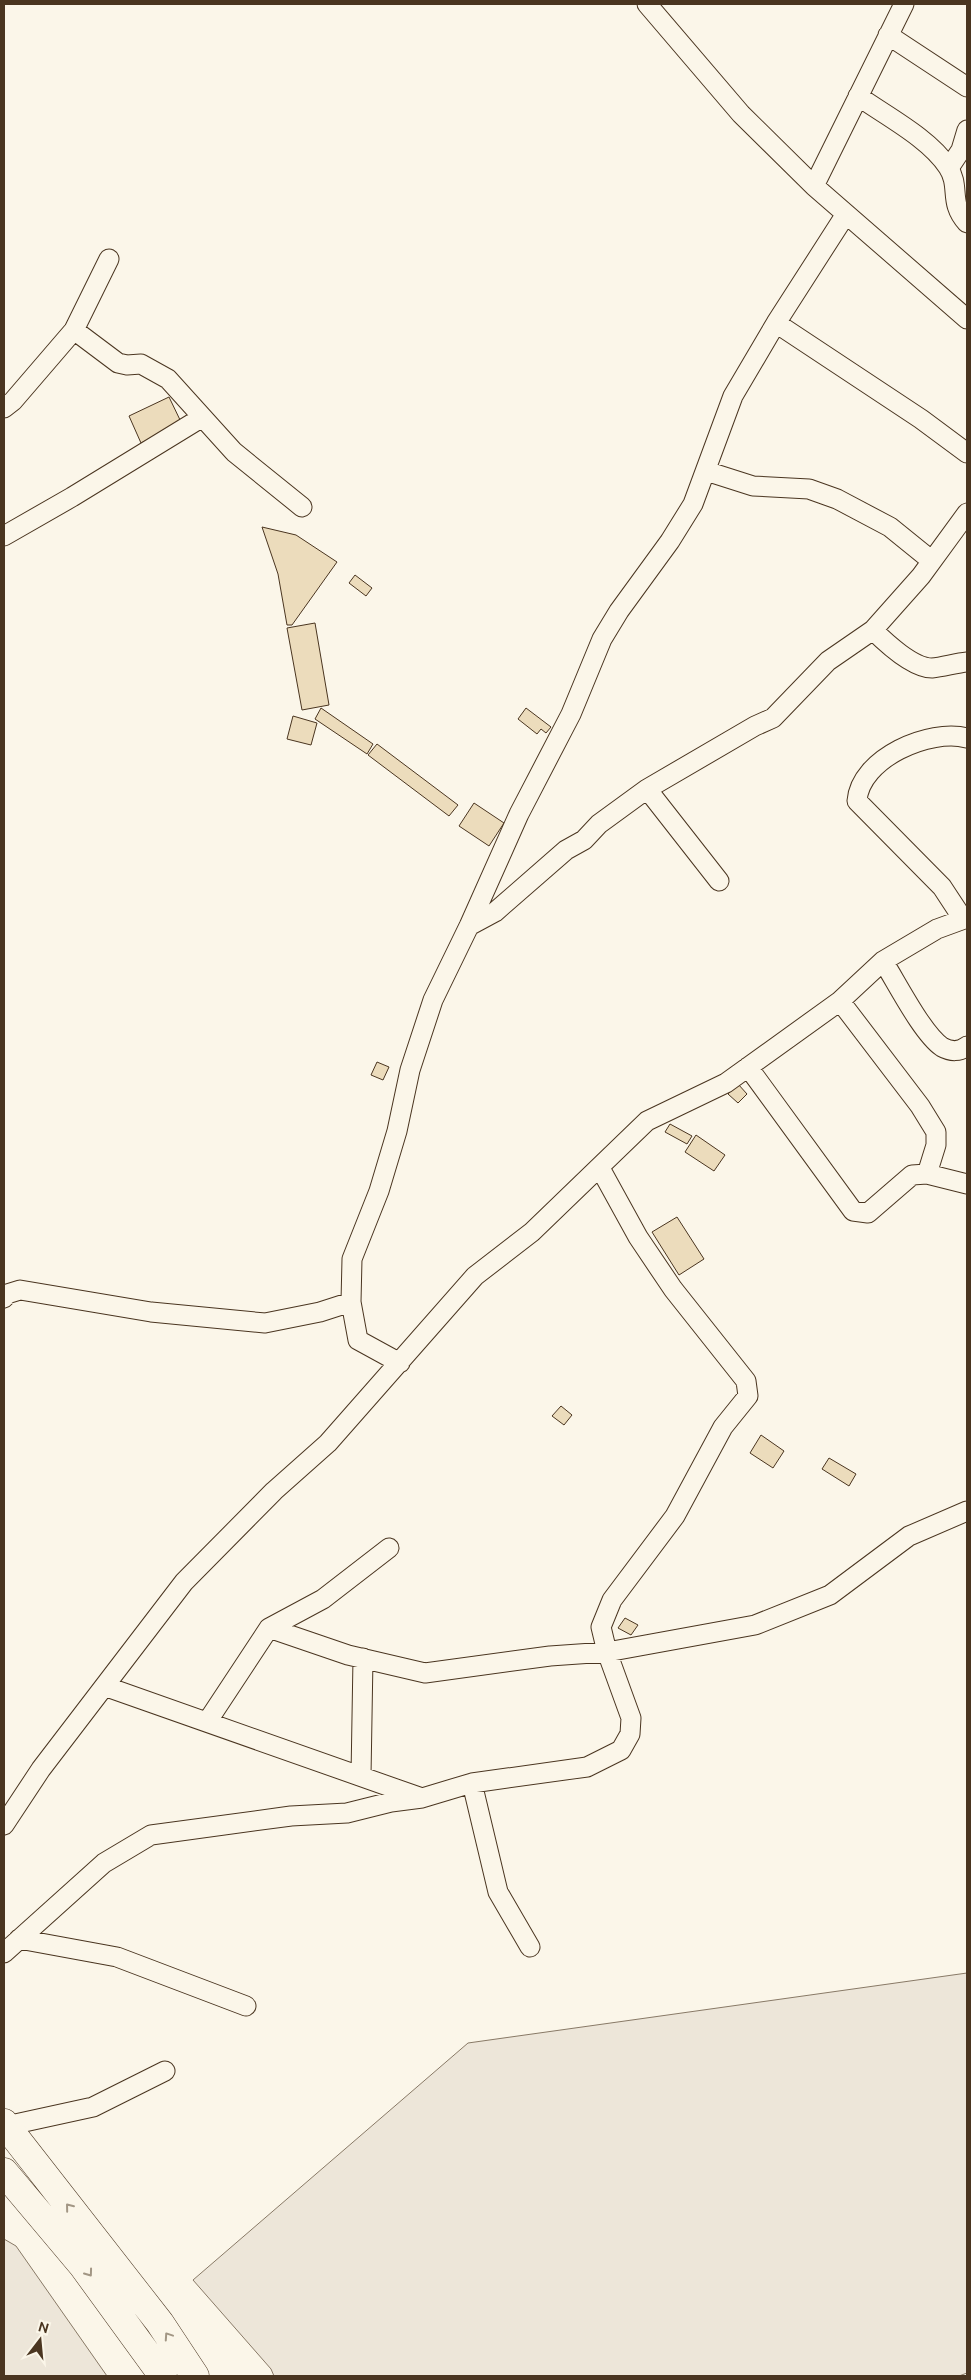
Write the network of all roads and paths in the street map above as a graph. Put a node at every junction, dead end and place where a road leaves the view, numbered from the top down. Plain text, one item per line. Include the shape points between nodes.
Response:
1 (646, 4) edge
2 (904, 4) edge
3 (888, 36) junction
4 (967, 87) edge
5 (858, 96) junction
6 (967, 130) edge
7 (964, 152) edge
8 (949, 168) junction
9 (814, 186) junction
10 (846, 214) junction
11 (967, 223) edge
12 (109, 259) dead end
13 (967, 318) edge
14 (776, 323) junction
15 (74, 330) junction
16 (4, 408) edge
17 (201, 418) junction
18 (967, 453) edge
19 (706, 471) junction
20 (302, 507) dead end
21 (967, 513) edge
22 (4, 536) edge
23 (932, 561) junction
24 (874, 630) junction
25 (967, 662) edge
26 (967, 738) edge
27 (647, 788) junction
28 (719, 881) dead end
29 (965, 918) edge
30 (469, 926) junction
31 (883, 961) junction
32 (840, 1001) junction
33 (967, 1046) edge
34 (748, 1067) junction
35 (600, 1168) junction
36 (927, 1174) junction
37 (967, 1184) edge
38 (4, 1298) edge
39 (351, 1302) junction
40 (400, 1363) junction
41 (967, 1511) edge
42 (389, 1548) dead end
43 (269, 1628) junction
44 (607, 1652) junction
45 (363, 1658) junction
46 (107, 1687) junction
47 (207, 1722) junction
48 (361, 1776) junction
49 (472, 1783) junction
50 (422, 1798) junction
51 (4, 1825) edge
52 (19, 1939) junction
53 (530, 1946) dead end
54 (4, 1953) edge
55 (246, 2006) dead end
56 (164, 2071) dead end
57 (5, 2125) edge
58 (4, 2172) edge
59 (163, 2376) edge
60 (195, 2376) edge

1 - 9 street via 741,114
2 - 3 street
3 - 4 street
3 - 5 street
5 - 8 street via 935,150
5 - 9 street
6 - 7 street
7 - 8 street
8 - 11 street via 955,185 955,204
9 - 10 street
10 - 13 street
10 - 14 street
12 - 15 street
14 - 18 street
14 - 19 street via 733,396
15 - 16 street
15 - 17 street via 118,363 141,364 168,379
17 - 20 street via 234,452
17 - 22 street
19 - 23 street via 753,486 809,489 837,499 890,527
19 - 30 street via 693,504 619,610 602,640 571,714 519,814
21 - 23 street
23 - 24 street
24 - 25 street via 889,646 923,667
24 - 27 street via 828,661 773,718
26 - 29 street via 926,739 894,751 858,789 857,801 942,887
27 - 28 street
27 - 30 street via 599,824 584,840 566,850 495,912
29 - 31 street via 937,929
30 - 39 street via 433,1000 419,1043 379,1191 352,1259
31 - 32 street
31 - 33 street via 932,1038 944,1048 954,1051
32 - 34 street
32 - 36 street via 936,1132 936,1145
34 - 35 street via 726,1083 647,1121
34 - 36 street via 853,1211 868,1213 912,1174
35 - 40 street via 532,1232 475,1276
35 - 44 street via 653,1259 699,1324 746,1381 748,1396 722,1427 675,1516 612,1600 601,1627
36 - 37 street
38 - 39 street via 7,1294 26,1291 152,1312 265,1323
39 - 40 street via 358,1340
40 - 46 street via 328,1443 274,1491 184,1582
41 - 44 street via 909,1536 830,1595 755,1625
42 - 43 street via 323,1599
43 - 45 street
43 - 47 street
44 - 45 street via 550,1656 425,1673
44 - 49 street via 631,1718 630,1734 621,1750 587,1767
45 - 48 street
46 - 47 street
46 - 51 street via 41,1770
47 - 48 street
48 - 50 street
49 - 50 street
49 - 53 street via 498,1892
50 - 52 street via 347,1813 291,1816 151,1835 104,1863
52 - 54 street
52 - 55 street via 117,1957
56 - 57 street via 93,2107
60 -> 57 highway via 154,2316
58 -> 59 highway via 83,2266

